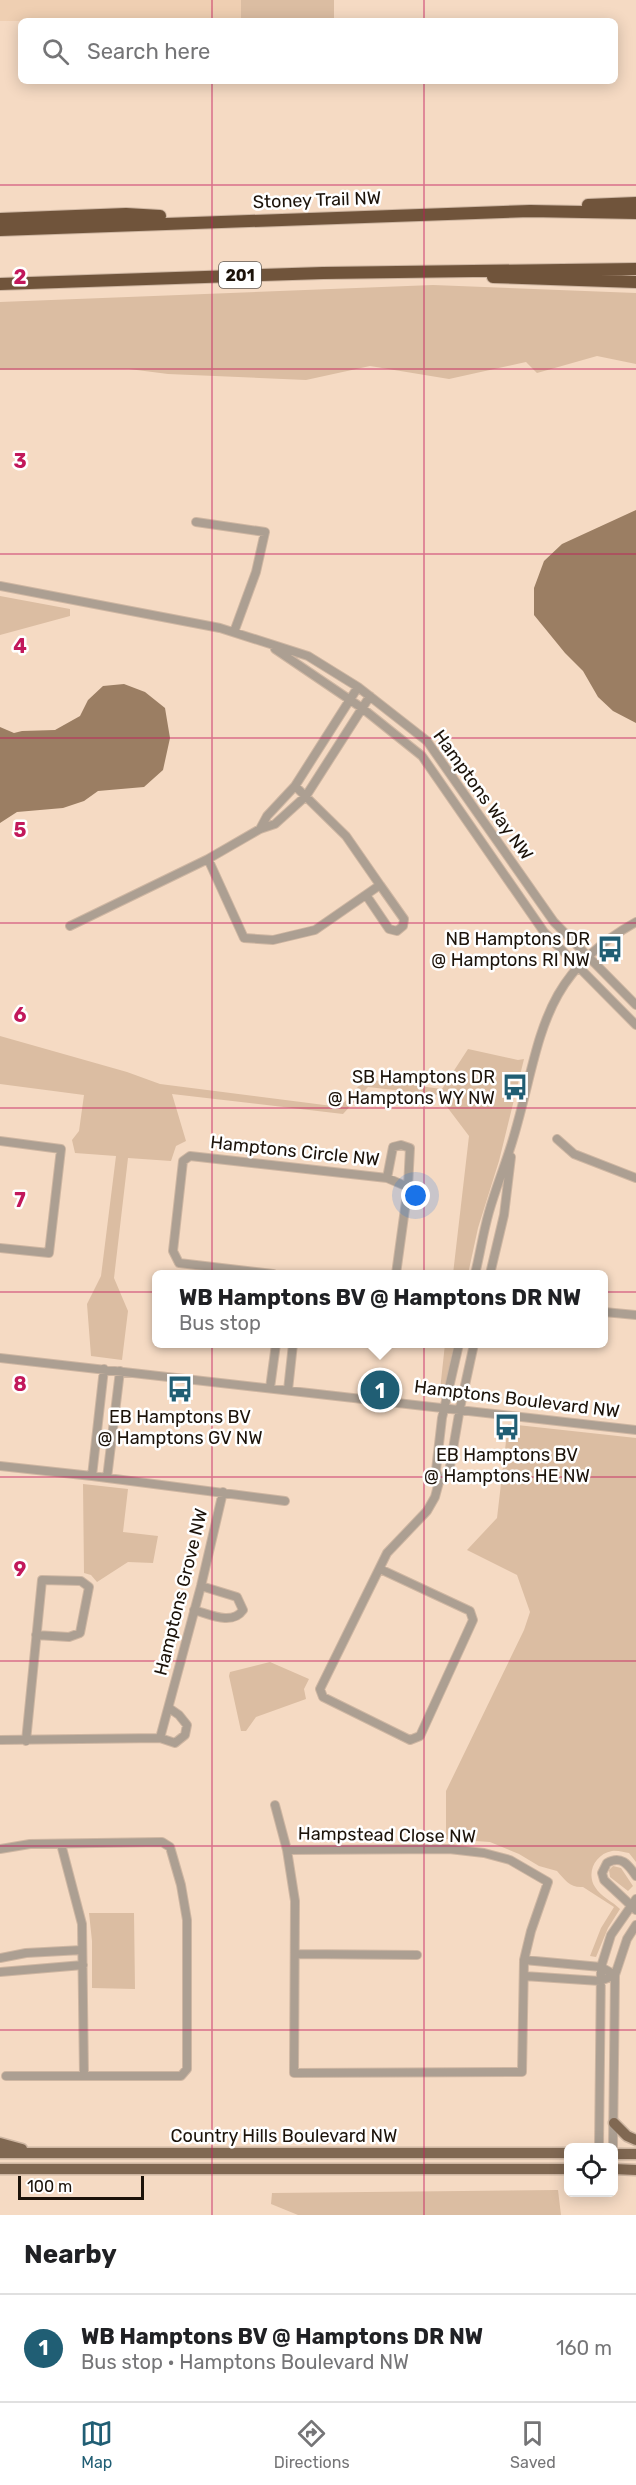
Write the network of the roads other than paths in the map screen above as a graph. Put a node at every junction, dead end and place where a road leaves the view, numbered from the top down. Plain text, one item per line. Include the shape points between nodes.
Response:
1 (636, 203) edge
2 (530, 211) junction
3 (636, 213) edge
4 (0, 219) edge
5 (227, 220) junction
6 (0, 230) edge
7 (636, 269) edge
8 (475, 270) junction
9 (636, 282) edge
10 (2, 285) edge
11 (196, 522) dead end
12 (0, 586) edge
13 (234, 632) junction
14 (268, 643) junction
15 (358, 687) junction
16 (370, 696) junction
17 (349, 700) junction
18 (362, 708) junction
19 (295, 786) junction
20 (306, 796) junction
21 (479, 817) junction
22 (470, 824) junction
23 (260, 829) junction
24 (208, 859) junction
25 (380, 885) junction
26 (366, 895) junction
27 (636, 922) edge
28 (70, 926) dead end
29 (587, 956) junction
30 (577, 968) junction
31 (636, 1005) edge
32 (636, 1025) edge
33 (513, 1138) junction
34 (556, 1139) dead end
35 (0, 1141) edge
36 (387, 1178) junction
37 (636, 1178) edge
38 (408, 1187) junction
39 (0, 1248) edge
40 (233, 1270) edge
41 (397, 1270) edge
42 (476, 1270) edge
43 (491, 1270) edge
44 (608, 1312) edge
45 (636, 1315) edge
46 (275, 1348) edge
47 (293, 1348) edge
48 (458, 1348) edge
49 (473, 1348) edge
50 (0, 1358) edge
51 (104, 1369) junction
52 (120, 1371) junction
53 (270, 1388) junction
54 (288, 1390) junction
55 (444, 1407) junction
56 (460, 1408) junction
57 (636, 1430) edge
58 (0, 1466) edge
59 (92, 1476) junction
60 (106, 1478) junction
61 (439, 1482) junction
62 (223, 1492) junction
63 (285, 1501) dead end
64 (380, 1569) junction
65 (201, 1586) junction
66 (194, 1610) junction
67 (36, 1635) junction
68 (169, 1708) junction
69 (160, 1738) junction
70 (0, 1740) edge
71 (26, 1741) junction
72 (275, 1805) dead end
73 (61, 1844) junction
74 (0, 1849) edge
75 (287, 1850) junction
76 (636, 1876) edge
77 (634, 1904) edge
78 (636, 1924) edge
79 (82, 1950) junction
80 (296, 1954) junction
81 (417, 1955) dead end
82 (0, 1958) edge
83 (524, 1960) junction
84 (82, 1965) junction
85 (601, 1967) junction
86 (0, 1972) edge
87 (615, 1975) junction
88 (524, 1976) junction
89 (600, 1982) junction
90 (6, 2076) dead end
91 (84, 2076) junction
92 (614, 2123) junction
93 (636, 2140) edge
94 (0, 2143) edge
95 (599, 2143) edge
96 (613, 2143) edge
97 (37, 2152) junction
98 (0, 2153) edge
99 (564, 2153) edge
100 (618, 2154) edge
101 (636, 2154) edge
102 (0, 2169) edge
103 (564, 2169) edge
104 (618, 2169) edge
105 (636, 2170) edge

1 - 2 highway
2 - 3 highway, Stoney Trail NW
2 - 5 highway, Stoney Trail NW
4 - 5 highway via 126,214
5 - 6 highway, Stoney Trail NW
7 - 8 highway, 201
8 - 9 highway via 494,277
8 - 10 highway, 201
11 - 13 street via 265,532 256,572
12 - 13 street, Hamptons Way NW
13 - 14 street, Hamptons Way NW
14 - 15 street, Hamptons Way NW via 308,656
14 - 17 street, Hamptons Way NW
15 - 16 street, Hamptons Way NW
15 - 17 street
16 - 18 street
16 - 21 street, Hamptons Way NW via 427,741
17 - 18 street, Hamptons Way NW
17 - 19 street
18 - 20 street
18 - 22 street, Hamptons Way NW via 422,756
19 - 20 street
19 - 23 street
20 - 23 street via 275,824
20 - 25 street via 346,836
21 - 22 street
21 - 29 street, Hamptons Way NW via 554,922
22 - 30 street, Hamptons Way NW via 544,932
23 - 24 street
24 - 26 street via 244,938 273,940 315,930
24 - 28 street
25 - 26 street
25 - 26 street via 404,919 397,931 389,929
27 - 29 street
29 - 30 street
29 - 31 street, Hamptons Way NW
30 - 32 street, Hamptons Way NW
30 - 33 street via 549,1010
33 - 42 street via 489,1212
33 - 43 street via 504,1215
34 - 37 street via 574,1154
35 - 39 street via 61,1149 49,1253
36 - 38 street, Hamptons Circle NW
36 - 38 street, Hamptons Circle NW via 393,1147 404,1145 411,1151
36 - 40 street, Hamptons Circle NW via 190,1156 183,1161 173,1251 178,1263
38 - 41 street, Hamptons Circle NW
44 - 45 street
46 - 53 street
47 - 54 street
48 - 55 street
49 - 56 street
50 - 51 street, Hamptons Boulevard NW
51 - 52 street, Hamptons Boulevard NW
51 - 59 street
52 - 53 street, Hamptons Boulevard NW
52 - 60 street
53 - 54 street, Hamptons Boulevard NW
54 - 55 street, Hamptons Boulevard NW
55 - 56 street, Hamptons Boulevard NW
55 - 61 street via 436,1470
56 - 57 street, Hamptons Boulevard NW
56 - 61 street via 449,1472
58 - 59 street, Hamptons Grove NW
59 - 60 street, Hamptons Grove NW
60 - 62 street, Hamptons Grove NW
61 - 64 street via 427,1511 394,1544
62 - 63 street
62 - 65 street, Hamptons Grove NW
64 - 64 street via 321,1692 323,1697 410,1740 420,1736 473,1620 472,1614
65 - 66 street, Hamptons Grove NW
65 - 66 street via 237,1598 243,1610 228,1619
66 - 68 street, Hamptons Grove NW
67 - 67 street via 69,1637 80,1633 89,1587 81,1581 42,1580
67 - 71 street
68 - 69 street, Hamptons Grove NW
68 - 69 street via 187,1725 185,1735 174,1743
69 - 71 street
70 - 71 street
72 - 75 street
73 - 74 street
73 - 79 street via 82,1924
73 - 91 street via 162,1842 170,1847 188,1920 187,2069 181,2076
75 - 80 street, Hampstead Close NW via 295,1901
75 - 83 street, Hampstead Close NW via 449,1849 484,1852 510,1860 548,1882
76 - 77 street via 627,1862 617,1860 607,1863 602,1873 604,1880
77 - 85 street via 611,1935
78 - 87 street
79 - 82 street
79 - 84 street
80 - 81 street
80 - 88 street, Hampstead Close NW via 294,2073 522,2072
83 - 85 street
83 - 88 street, Hampstead Close NW
84 - 86 street
84 - 91 street
85 - 87 street
85 - 89 street
87 - 89 street
87 - 92 street
88 - 89 street
89 - 95 street
90 - 91 street
92 - 93 main road
92 - 96 street
94 - 97 main road
97 - 98 main road, Country Hills Boulevard NW
97 - 99 main road, Country Hills Boulevard NW
100 - 101 main road
102 - 103 main road, Country Hills Boulevard NW
104 - 105 main road

